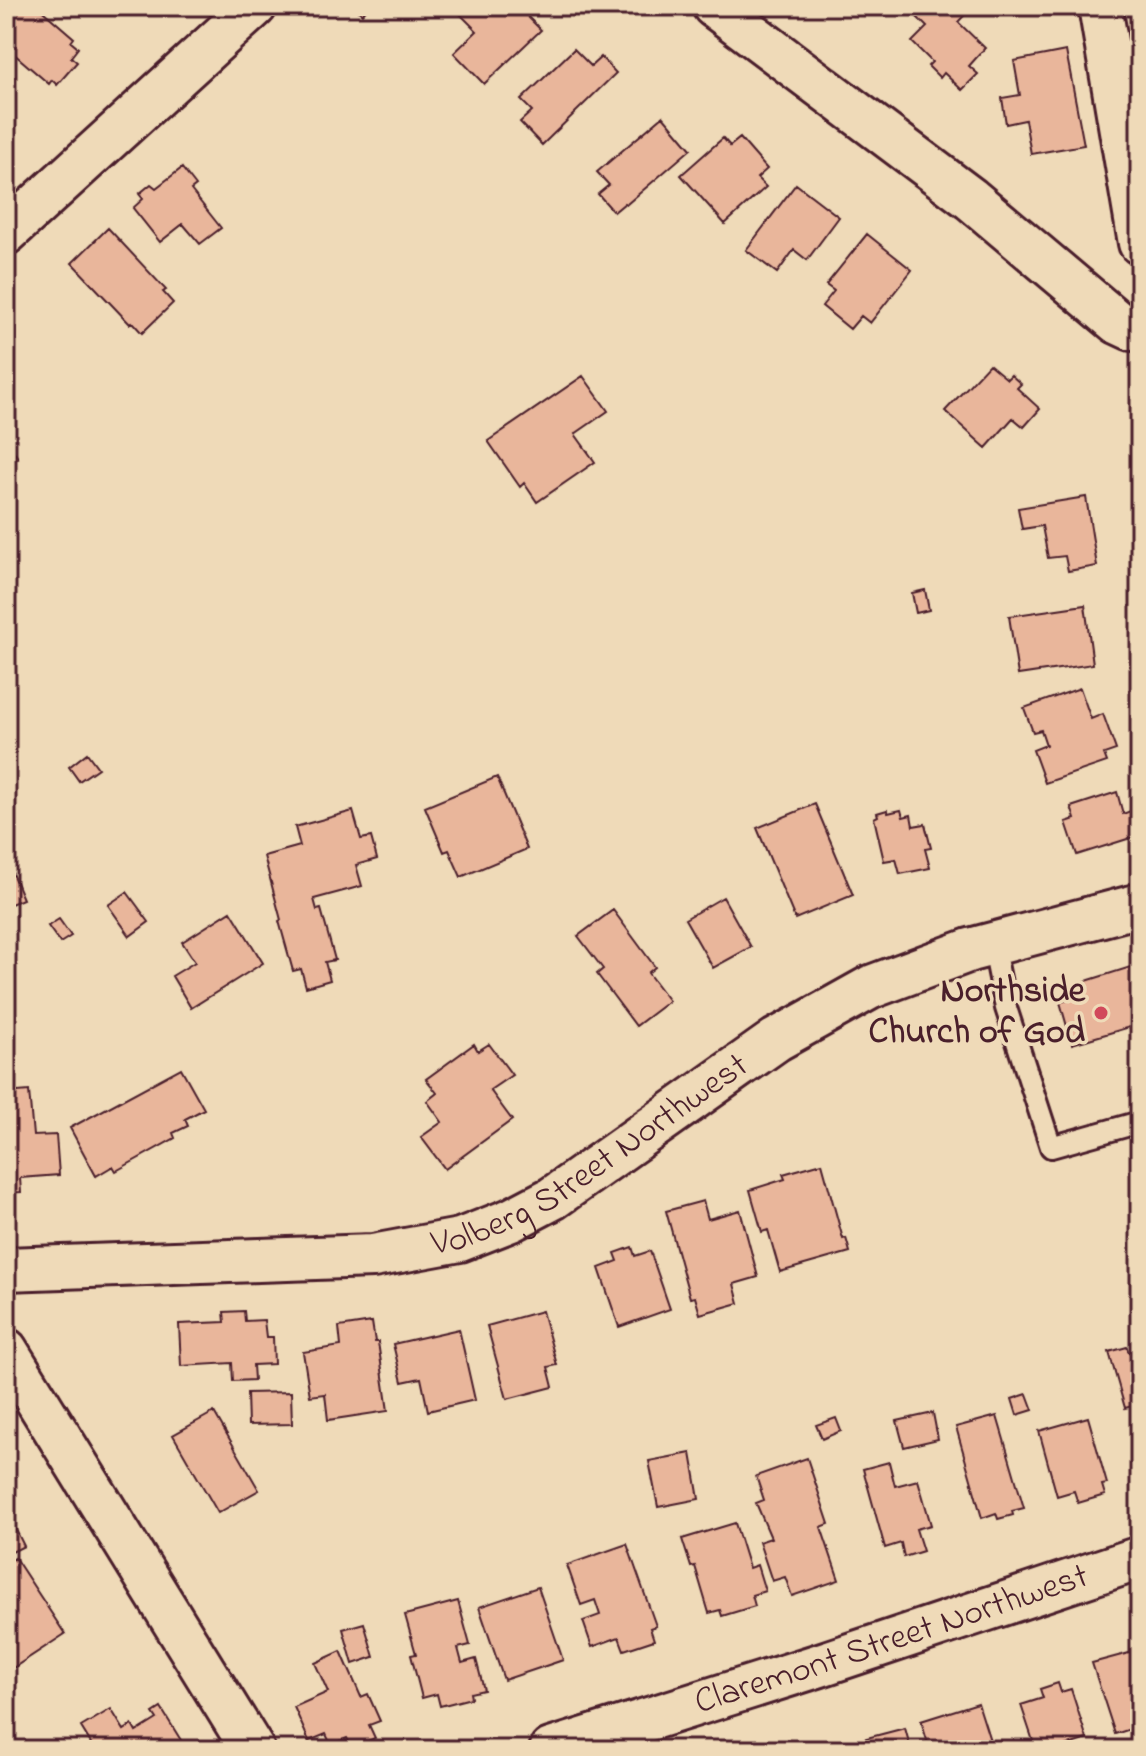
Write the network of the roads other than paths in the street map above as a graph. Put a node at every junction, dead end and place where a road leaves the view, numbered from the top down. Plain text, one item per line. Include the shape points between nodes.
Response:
1 (255, 6) edge
2 (714, 6) edge
3 (1100, 6) edge
4 (6, 233) edge
5 (1140, 243) edge
6 (1140, 329) edge
7 (1140, 905) edge
8 (993, 944) junction
9 (1140, 1122) edge
10 (6, 1269) edge
11 (6, 1350) edge
12 (1140, 1558) edge
13 (253, 1750) edge
14 (551, 1750) edge

1 - 4 street
2 - 6 street via 971,199 1117,322
3 - 5 street
7 - 8 street, Volberg Street Northwest
8 - 9 lane via 1006,1008 1051,1147
8 - 10 street, Volberg Street Northwest via 871,987 776,1040 553,1198 460,1240 373,1256
11 - 13 street
12 - 14 street, Claremont Street Northwest

